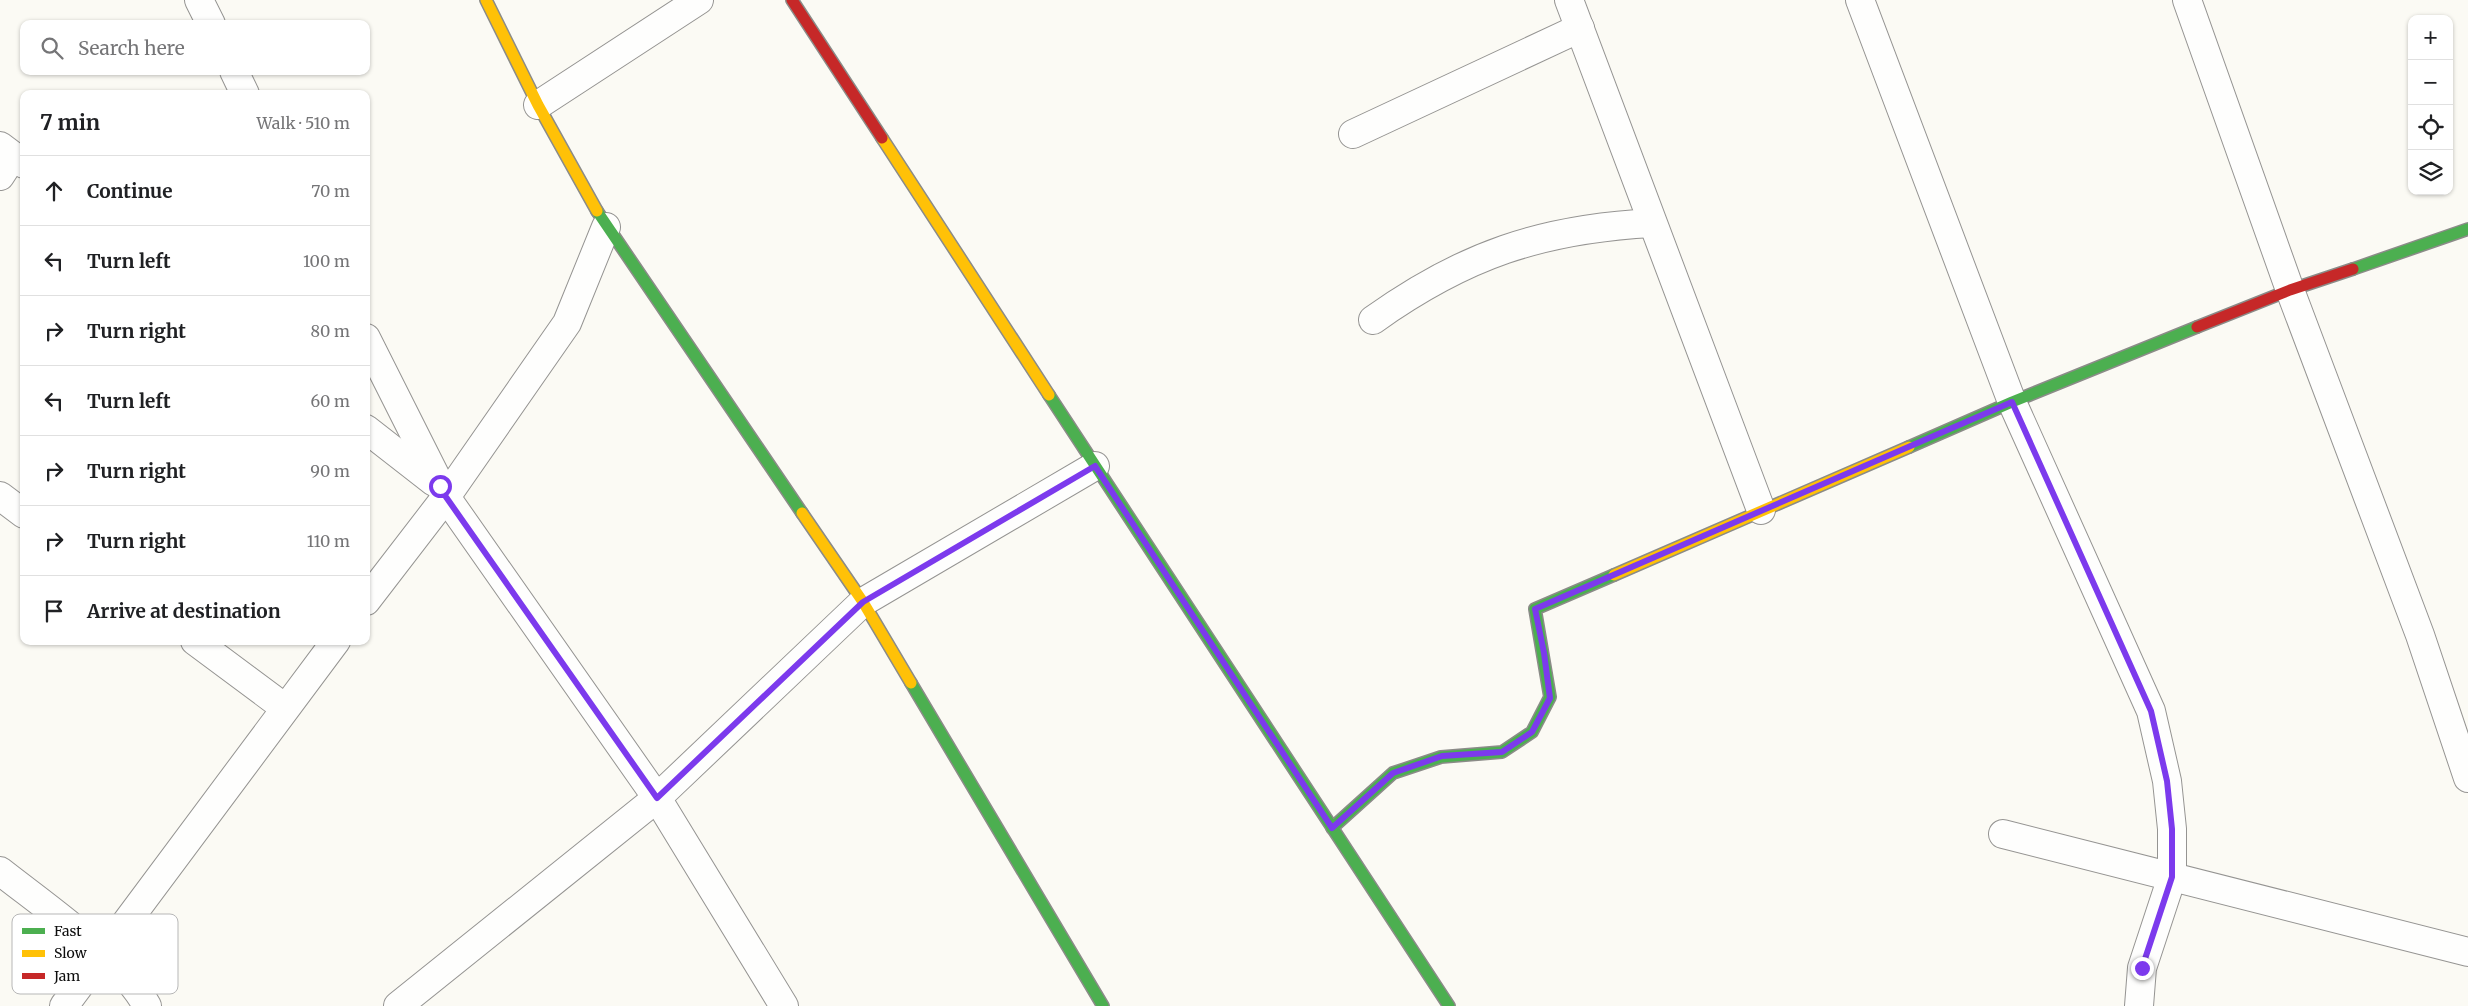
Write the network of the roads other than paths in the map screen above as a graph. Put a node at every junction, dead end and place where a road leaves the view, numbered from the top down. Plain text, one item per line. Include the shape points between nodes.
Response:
1 (199, 0) edge
2 (486, 0) edge
3 (699, 0) edge
4 (792, 0) edge
5 (1570, 0) edge
6 (1860, 0) edge
7 (2187, 0) edge
8 (209, 20) edge
9 (1580, 28) junction
10 (236, 75) edge
11 (243, 90) edge
12 (538, 105) junction
13 (1353, 134) dead end
14 (1652, 223) junction
15 (606, 227) junction
16 (2468, 229) edge
17 (2290, 290) junction
18 (1373, 320) dead end
19 (370, 346) edge
20 (2012, 402) junction
21 (370, 432) edge
22 (1095, 466) junction
23 (442, 491) junction
24 (0, 496) edge
25 (1761, 510) junction
26 (20, 511) edge
27 (370, 595) edge
28 (863, 602) junction
29 (200, 645) edge
30 (333, 645) edge
31 (285, 708) junction
32 (2468, 778) edge
33 (657, 798) junction
34 (1332, 828) junction
35 (2003, 834) dead end
36 (0, 871) edge
37 (2172, 877) junction
38 (53, 914) edge
39 (133, 914) edge
40 (2468, 952) edge
41 (73, 994) edge
42 (141, 994) edge
43 (64, 1006) edge
44 (147, 1006) edge
45 (398, 1006) edge
46 (784, 1006) edge
47 (1103, 1006) edge
48 (1449, 1006) edge
49 (2139, 1006) edge

1 - 8 street
2 - 12 street
3 - 12 street
4 - 22 street
5 - 9 street
6 - 20 street
7 - 17 street
9 - 13 street
9 - 14 street
10 - 11 street
12 - 15 street
14 - 18 street via 1567,231 1517,244 1446,273
14 - 25 street
15 - 23 street via 567,323
15 - 28 street
16 - 17 street
17 - 20 street
17 - 32 street via 2420,635
19 - 23 street
20 - 25 street
20 - 37 street via 2151,711 2167,781
21 - 23 street
22 - 28 street
22 - 34 street
23 - 27 street
23 - 33 street
24 - 26 street
25 - 34 street via 1535,609 1550,698 1532,732 1502,752 1442,756 1393,773
28 - 33 street
28 - 47 street
29 - 31 street
30 - 31 street
31 - 39 street
33 - 45 street
33 - 46 street
34 - 48 street
35 - 37 street
36 - 38 street
37 - 40 street
37 - 49 street via 2142,968
41 - 43 street
42 - 44 street

